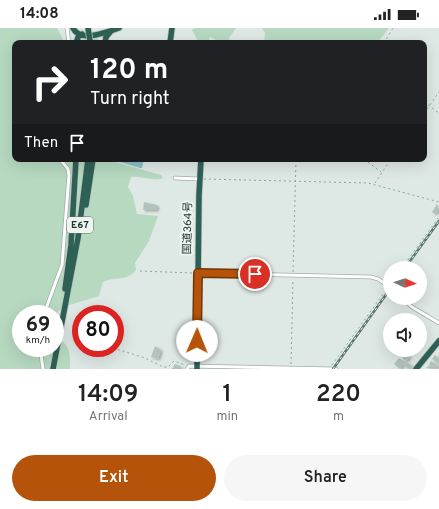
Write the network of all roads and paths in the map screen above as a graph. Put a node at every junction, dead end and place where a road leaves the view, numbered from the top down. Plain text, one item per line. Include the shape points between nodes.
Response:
1 (67, 28) edge
2 (73, 28) edge
3 (88, 28) edge
4 (118, 28) edge
5 (172, 28) edge
6 (393, 28) edge
7 (110, 29) edge
8 (79, 35) junction
9 (69, 40) edge
10 (77, 40) edge
11 (90, 40) edge
12 (106, 40) edge
13 (170, 40) edge
14 (386, 40) edge
15 (439, 92) edge
16 (429, 106) junction
17 (427, 109) edge
18 (439, 113) edge
19 (62, 162) edge
20 (76, 162) edge
21 (89, 162) edge
22 (92, 162) edge
23 (201, 162) edge
24 (294, 162) edge
25 (368, 162) edge
26 (389, 162) edge
27 (90, 166) junction
28 (382, 172) junction
29 (175, 178) dead end
30 (199, 178) junction
31 (295, 181) junction
32 (374, 183) junction
33 (439, 202) edge
34 (439, 216) edge
35 (407, 261) edge
36 (140, 271) dead end
37 (198, 273) junction
38 (293, 275) junction
39 (383, 284) edge
40 (383, 295) edge
41 (47, 305) edge
42 (64, 305) edge
43 (410, 305) edge
44 (64, 309) edge
45 (439, 323) edge
46 (439, 341) edge
47 (124, 352) edge
48 (41, 357) edge
49 (55, 357) edge
50 (188, 367) edge
51 (291, 367) junction
52 (197, 368) edge
53 (330, 368) edge
54 (43, 369) edge
55 (53, 369) edge
56 (336, 369) edge
57 (416, 369) edge

1 - 9 street
2 - 8 highway
3 - 11 highway, bridge
4 - 7 highway
5 - 13 highway
6 - 14 path
7 - 8 highway
7 - 12 highway
8 - 10 highway
15 - 16 path
16 - 17 path
16 - 18 path
19 - 41 street via 69,175 65,244 62,265
20 - 42 highway via 71,245
21 - 27 highway, E67
22 - 27 highway
23 - 30 highway, 国道364号
24 - 31 path
25 - 28 path
26 - 28 path
27 - 44 highway, E67
28 - 32 path
29 - 30 street
30 - 31 path
30 - 37 highway, 国道364号
31 - 32 path
31 - 38 path
32 - 33 path
34 - 35 path
36 - 37 path
37 - 38 street
37 - 52 highway, 国道364号
38 - 39 street via 371,277
38 - 51 path
40 - 53 path
43 - 45 street
46 - 57 highway
47 - 50 path via 163,367 168,367 174,361
48 - 54 street
49 - 55 highway, E67
50 - 52 street
51 - 52 street
51 - 53 street
53 - 56 street

